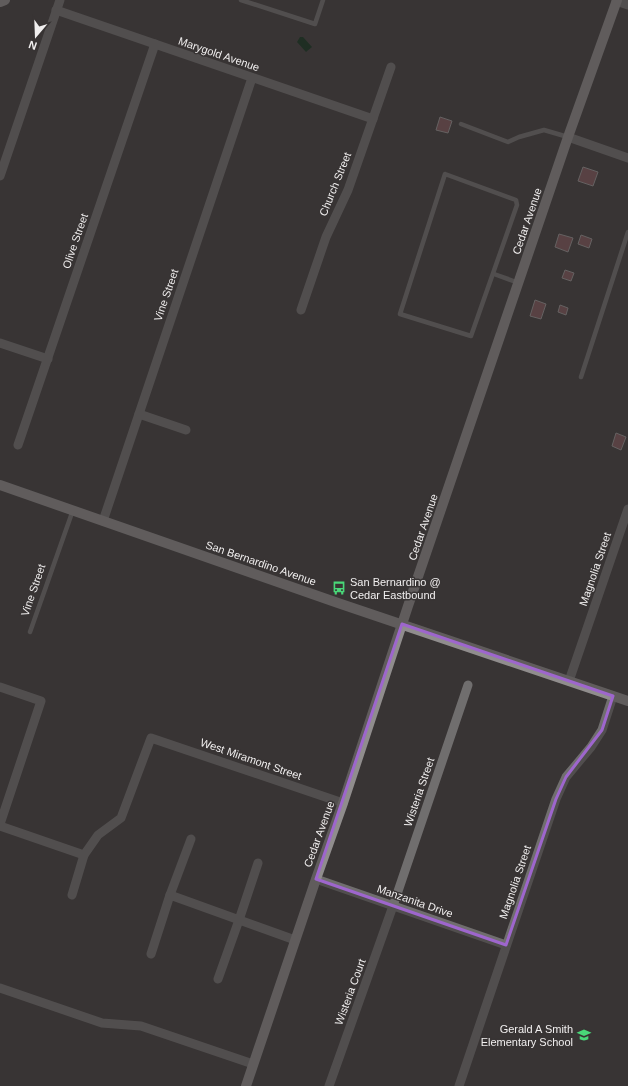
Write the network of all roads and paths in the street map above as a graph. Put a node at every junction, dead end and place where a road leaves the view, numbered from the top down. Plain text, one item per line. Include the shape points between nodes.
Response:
1 (5, 0) edge
2 (60, 0) edge
3 (241, 0) edge
4 (323, 0) edge
5 (616, 0) edge
6 (0, 2) edge
7 (628, 4) edge
8 (56, 10) junction
9 (155, 44) junction
10 (391, 67) dead end
11 (252, 78) junction
12 (373, 120) junction
13 (461, 124) dead end
14 (568, 137) junction
15 (628, 158) edge
16 (0, 176) edge
17 (628, 232) edge
18 (494, 274) junction
19 (518, 282) junction
20 (301, 310) dead end
21 (0, 342) edge
22 (48, 359) junction
23 (581, 376) dead end
24 (138, 414) junction
25 (186, 430) dead end
26 (18, 445) dead end
27 (0, 485) edge
28 (628, 509) edge
29 (73, 510) junction
30 (103, 521) junction
31 (402, 624) junction
32 (30, 632) dead end
33 (569, 681) junction
34 (468, 685) dead end
35 (0, 687) edge
36 (613, 696) junction
37 (628, 701) edge
38 (343, 803) junction
39 (0, 825) edge
40 (191, 840) dead end
41 (84, 856) junction
42 (258, 864) dead end
43 (316, 879) junction
44 (72, 895) dead end
45 (170, 896) junction
46 (393, 906) junction
47 (239, 920) junction
48 (295, 940) junction
49 (506, 945) junction
50 (151, 954) dead end
51 (218, 979) dead end
52 (0, 988) edge
53 (253, 1064) junction
54 (246, 1086) edge
55 (329, 1086) edge
56 (459, 1086) edge

1 - 6 main road
2 - 8 street
3 - 4 lane via 315,24
5 - 7 street
5 - 14 main road, Cedar Avenue
8 - 9 street, Marygold Avenue
8 - 16 street
9 - 11 street, Marygold Avenue
9 - 22 street, Olive Street
10 - 12 street, Church Street
11 - 12 street, Marygold Avenue
11 - 24 street, Vine Street
12 - 20 street, Church Street via 348,190 326,237
13 - 14 lane via 508,142 544,130
14 - 15 street
14 - 19 main road, Cedar Avenue
17 - 23 lane
18 - 18 lane via 471,336 400,314 446,174 516,200 517,205
18 - 19 lane
19 - 31 main road, Cedar Avenue
21 - 22 street
22 - 26 street, Olive Street
24 - 25 street
24 - 30 street, Vine Street
27 - 29 main road, San Bernardino Avenue
28 - 33 street, Magnolia Street
29 - 30 main road, San Bernardino Avenue
29 - 32 lane, Vine Street
30 - 31 main road, San Bernardino Avenue
31 - 33 main road, San Bernardino Avenue
31 - 38 main road, Cedar Avenue
33 - 36 main road, San Bernardino Avenue
34 - 46 street, Wisteria Street
35 - 39 street via 41,701
36 - 37 main road, San Bernardino Avenue
36 - 49 street, Magnolia Street via 602,730 566,777 556,799
38 - 41 street, West Miramont Street via 151,738 121,818 98,835
38 - 43 main road, Cedar Avenue
39 - 41 street
40 - 45 street
41 - 44 street
42 - 47 street
43 - 46 street, Manzanita Drive
43 - 48 main road, Cedar Avenue
45 - 47 street
45 - 50 street
46 - 49 street, Manzanita Drive
46 - 55 street, Wisteria Court
47 - 48 street
47 - 51 street
48 - 53 main road, Cedar Avenue
49 - 56 street, Magnolia Street
52 - 53 street via 102,1023 141,1026
53 - 54 main road, Cedar Avenue

